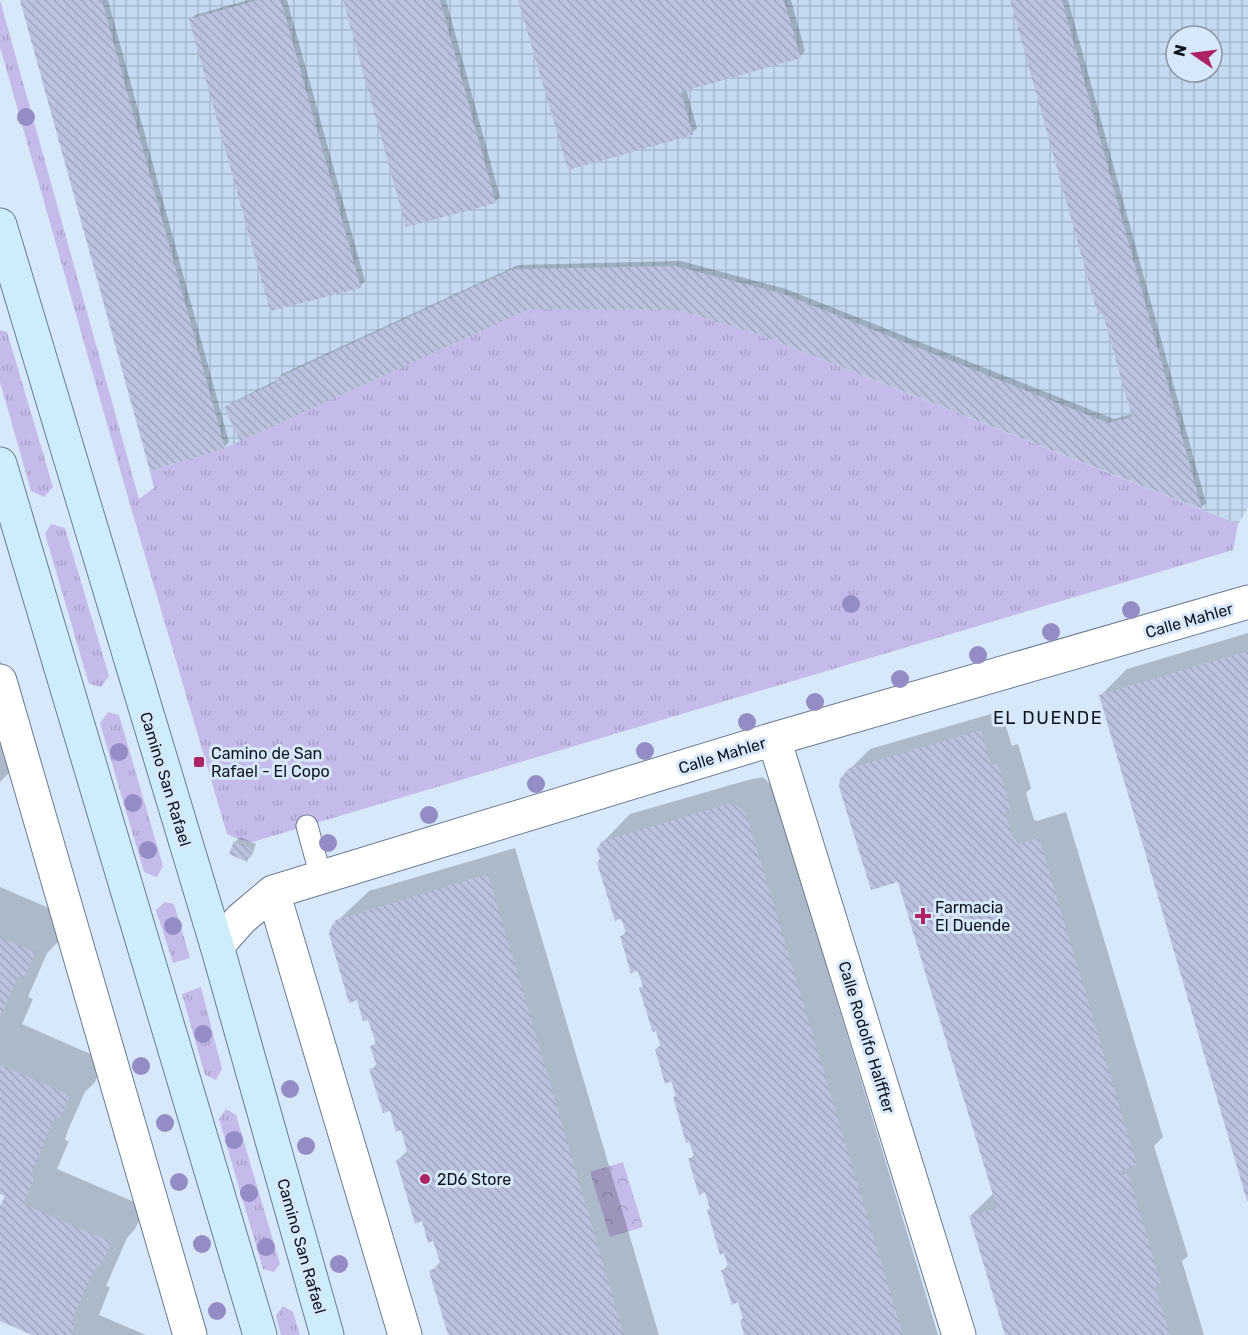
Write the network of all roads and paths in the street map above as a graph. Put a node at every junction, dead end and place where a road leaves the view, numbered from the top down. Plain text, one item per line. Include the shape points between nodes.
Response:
1 (0, 225) edge
2 (0, 464) edge
3 (1248, 602) edge
4 (0, 681) edge
5 (774, 739) junction
6 (307, 826) dead end
7 (321, 878) junction
8 (273, 892) junction
9 (217, 946) junction
10 (190, 1335) edge
11 (260, 1335) edge
12 (327, 1335) edge
13 (405, 1335) edge
14 (959, 1335) edge

1 - 9 main road, Camino San Rafael
2 - 11 main road
3 - 5 street, Calle Mahler
4 - 10 street
5 - 7 street, Calle Mahler
5 - 14 street, Calle Rodolfo Halffter
6 - 7 lane
7 - 8 street, Calle Mahler
8 - 9 street, Calle Mahler
8 - 13 street
9 - 12 main road, Camino San Rafael

